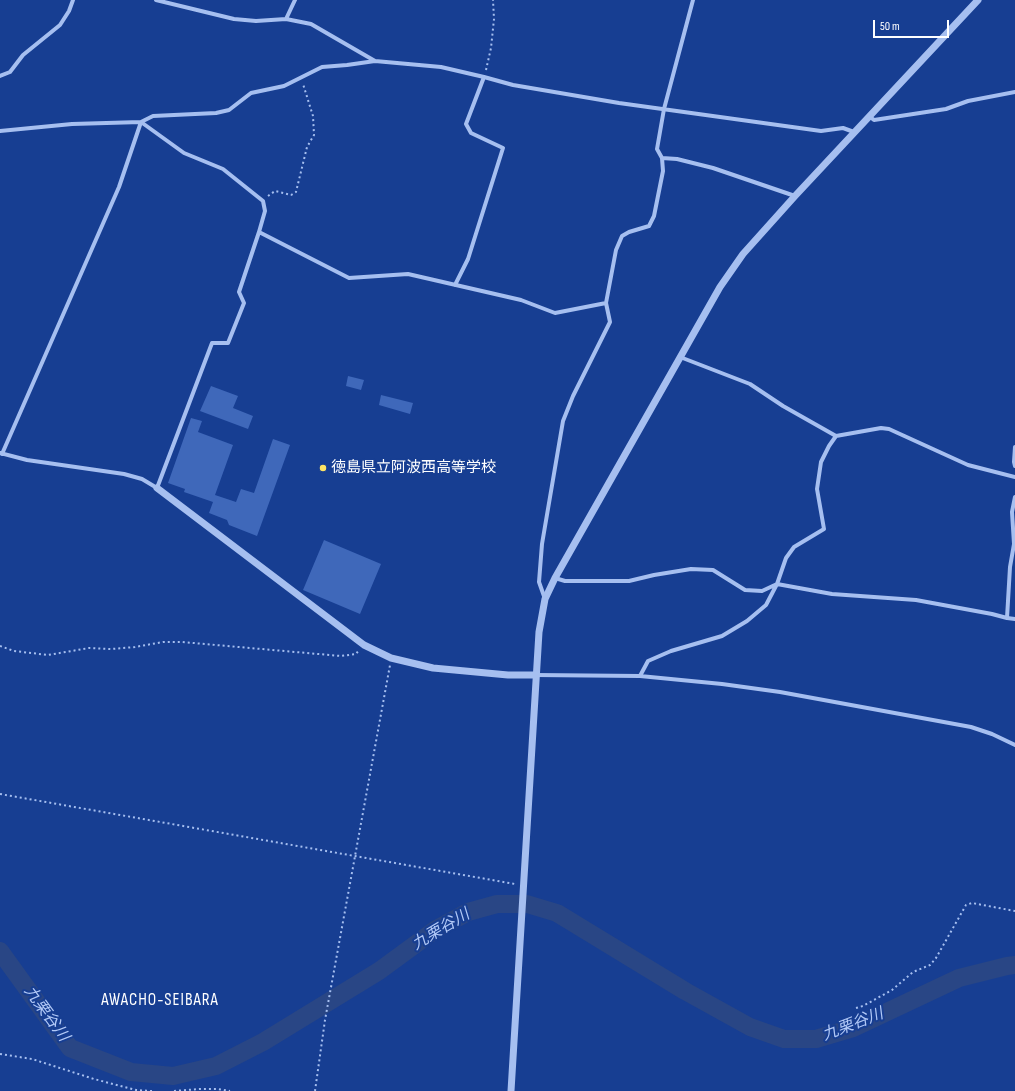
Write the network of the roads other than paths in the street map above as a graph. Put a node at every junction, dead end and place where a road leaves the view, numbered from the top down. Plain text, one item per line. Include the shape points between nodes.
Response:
1 (73, 0) edge
2 (156, 0) edge
3 (295, 0) edge
4 (693, 0) edge
5 (978, 0) edge
6 (286, 19) junction
7 (375, 61) junction
8 (0, 76) edge
9 (484, 77) junction
10 (1015, 92) edge
11 (664, 109) junction
12 (869, 116) junction
13 (141, 122) junction
14 (0, 130) edge
15 (854, 132) junction
16 (662, 158) junction
17 (794, 196) junction
18 (259, 232) junction
19 (455, 285) junction
20 (606, 303) junction
21 (680, 357) junction
22 (836, 436) junction
23 (1015, 448) edge
24 (1, 453) edge
25 (1015, 466) edge
26 (1015, 477) edge
27 (157, 488) junction
28 (1015, 497) edge
29 (554, 578) junction
30 (777, 584) junction
31 (545, 599) junction
32 (1007, 618) junction
33 (1015, 619) edge
34 (536, 675) junction
35 (640, 676) junction
36 (1015, 745) edge
37 (510, 1091) edge

1 - 8 street via 60,25 23,55 10,72
2 - 6 street via 234,19
3 - 6 street
4 - 11 street
5 - 12 street
6 - 7 street via 311,24
7 - 9 street via 441,67
7 - 13 street via 322,67 284,86 251,93 229,110 216,114 153,116
9 - 11 street via 513,85
9 - 19 street via 466,124 471,134 503,148 468,259
10 - 12 street via 968,101 946,109 874,120
11 - 15 street via 821,131 843,128
11 - 16 street via 657,149
12 - 15 street
13 - 14 street
13 - 18 street via 184,153 223,169 263,201 265,212
13 - 24 street via 119,187
15 - 17 street
16 - 17 street via 713,168
16 - 20 street via 663,171 654,216 649,226 622,236 616,250
17 - 21 street via 743,254
18 - 19 street via 350,278 408,274
18 - 27 street via 239,292 244,303 228,343 212,343
19 - 20 street via 521,300 554,313
20 - 31 street via 610,322 563,421 542,544 539,582
21 - 22 street via 750,384
21 - 29 street
22 - 26 street via 881,428 889,429 968,465
22 - 30 street via 820,462 817,489 824,529 794,547 786,558
23 - 25 street
24 - 27 street via 47,464 124,474 142,479
27 - 34 street via 364,645 391,658 433,668
28 - 32 street via 1012,512 1014,544
29 - 30 street via 565,581 629,581 691,569 713,570 745,590 762,591
29 - 31 street
30 - 32 street via 832,594 916,600
30 - 35 street via 766,605 747,621 722,636 671,650 648,661
31 - 34 street via 539,632
32 - 33 street
34 - 35 street
34 - 37 street
35 - 36 street via 780,692 971,727

